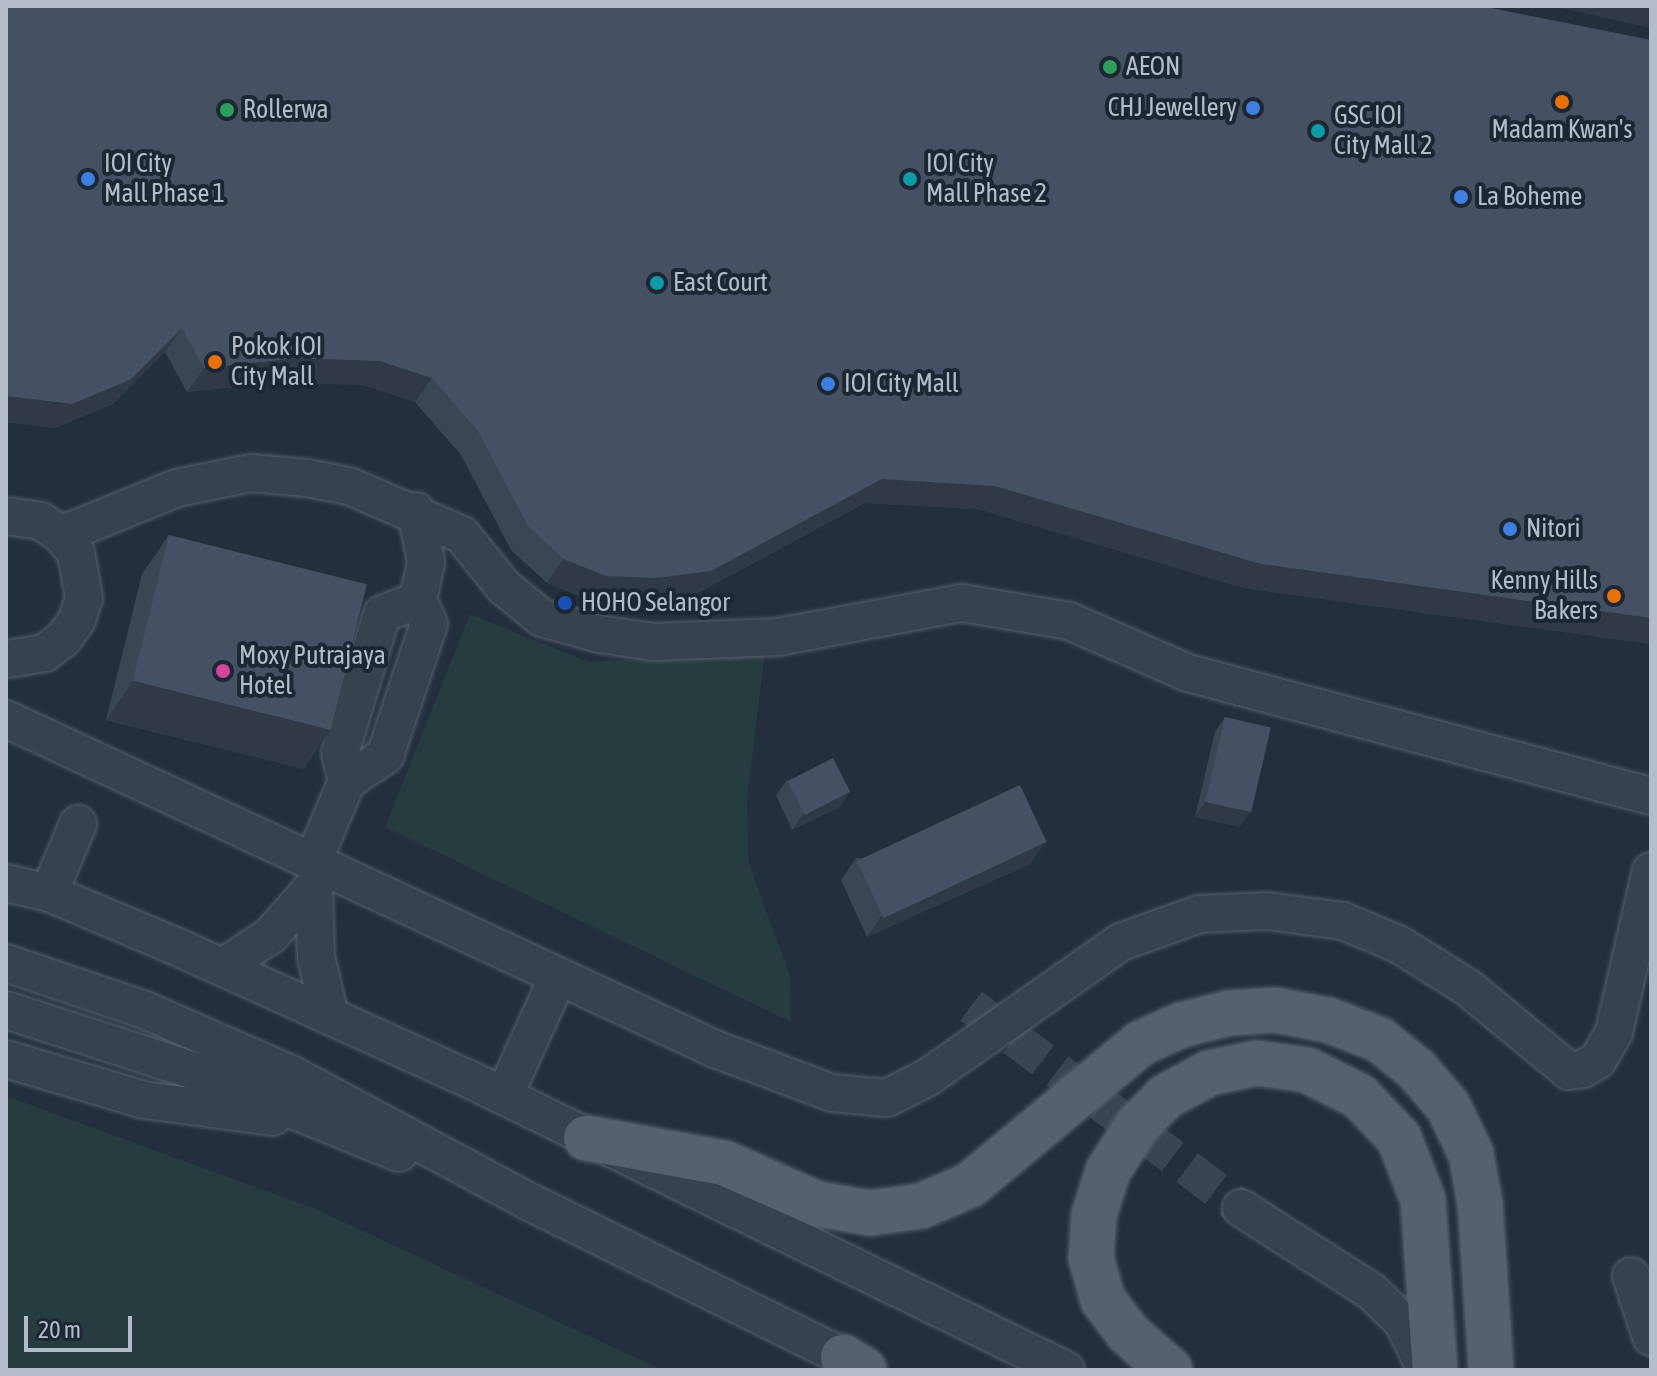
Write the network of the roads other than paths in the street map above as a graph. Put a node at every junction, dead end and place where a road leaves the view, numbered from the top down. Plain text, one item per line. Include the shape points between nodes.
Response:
1 (416, 511) junction
2 (6, 516) edge
3 (61, 535) junction
4 (418, 600) junction
5 (6, 659) edge
6 (6, 719) edge
7 (347, 781) junction
8 (1651, 796) edge
9 (78, 824) dead end
10 (314, 859) junction
11 (1651, 871) edge
12 (6, 880) edge
13 (49, 893) junction
14 (6, 963) edge
15 (223, 967) junction
16 (558, 977) junction
17 (6, 1010) edge
18 (330, 1016) junction
19 (6, 1059) edge
20 (504, 1096) junction
21 (318, 1123) junction
22 (586, 1138) junction
23 (532, 1203) junction
24 (1241, 1208) tunnel mouth
25 (1631, 1276) dead end
26 (1651, 1337) edge
27 (859, 1366) edge
28 (1066, 1370) edge
29 (1170, 1370) edge
30 (1426, 1370) edge
31 (1435, 1370) edge
32 (1491, 1370) edge

1 - 3 street via 349,486 251,473 177,488
1 - 4 street via 426,562
1 - 8 street via 462,535 504,587 542,618 599,634 654,642 778,637 962,603 1069,621 1188,673
2 - 3 street via 41,521
3 - 5 street via 76,553 83,575 77,620 45,653
4 - 7 street via 429,624 385,756
4 - 7 street via 382,614 340,753
6 - 10 street
7 - 10 street
9 - 13 street
10 - 16 street
11 - 16 street via 1614,1032 1598,1060 1569,1071 1467,987 1400,945 1343,921 1267,911 1199,914 1121,942 930,1076 887,1098 832,1093 775,1075
12 - 13 street
13 - 15 street
14 - 23 street via 145,1010 280,1069
15 - 18 street
15 - 18 street via 271,935 314,886 316,957
16 - 20 street
17 - 21 street via 210,1076
18 - 20 street
19 - 21 street via 144,1100
20 - 22 street
21 - 23 street
22 - 28 street
22 - 32 main road via 724,1163 817,1204 870,1213 921,1206 970,1185 1141,1043 1181,1025 1229,1013 1275,1010 1328,1020 1380,1040 1416,1069 1448,1106 1471,1154 1480,1203
23 - 27 street
24 - 30 street via 1371,1291 1403,1322
25 - 26 street
29 - 31 main road via 1128,1333 1103,1300 1091,1258 1094,1215 1108,1171 1137,1126 1165,1097 1209,1073 1257,1063 1307,1070 1359,1096 1399,1138 1423,1200

